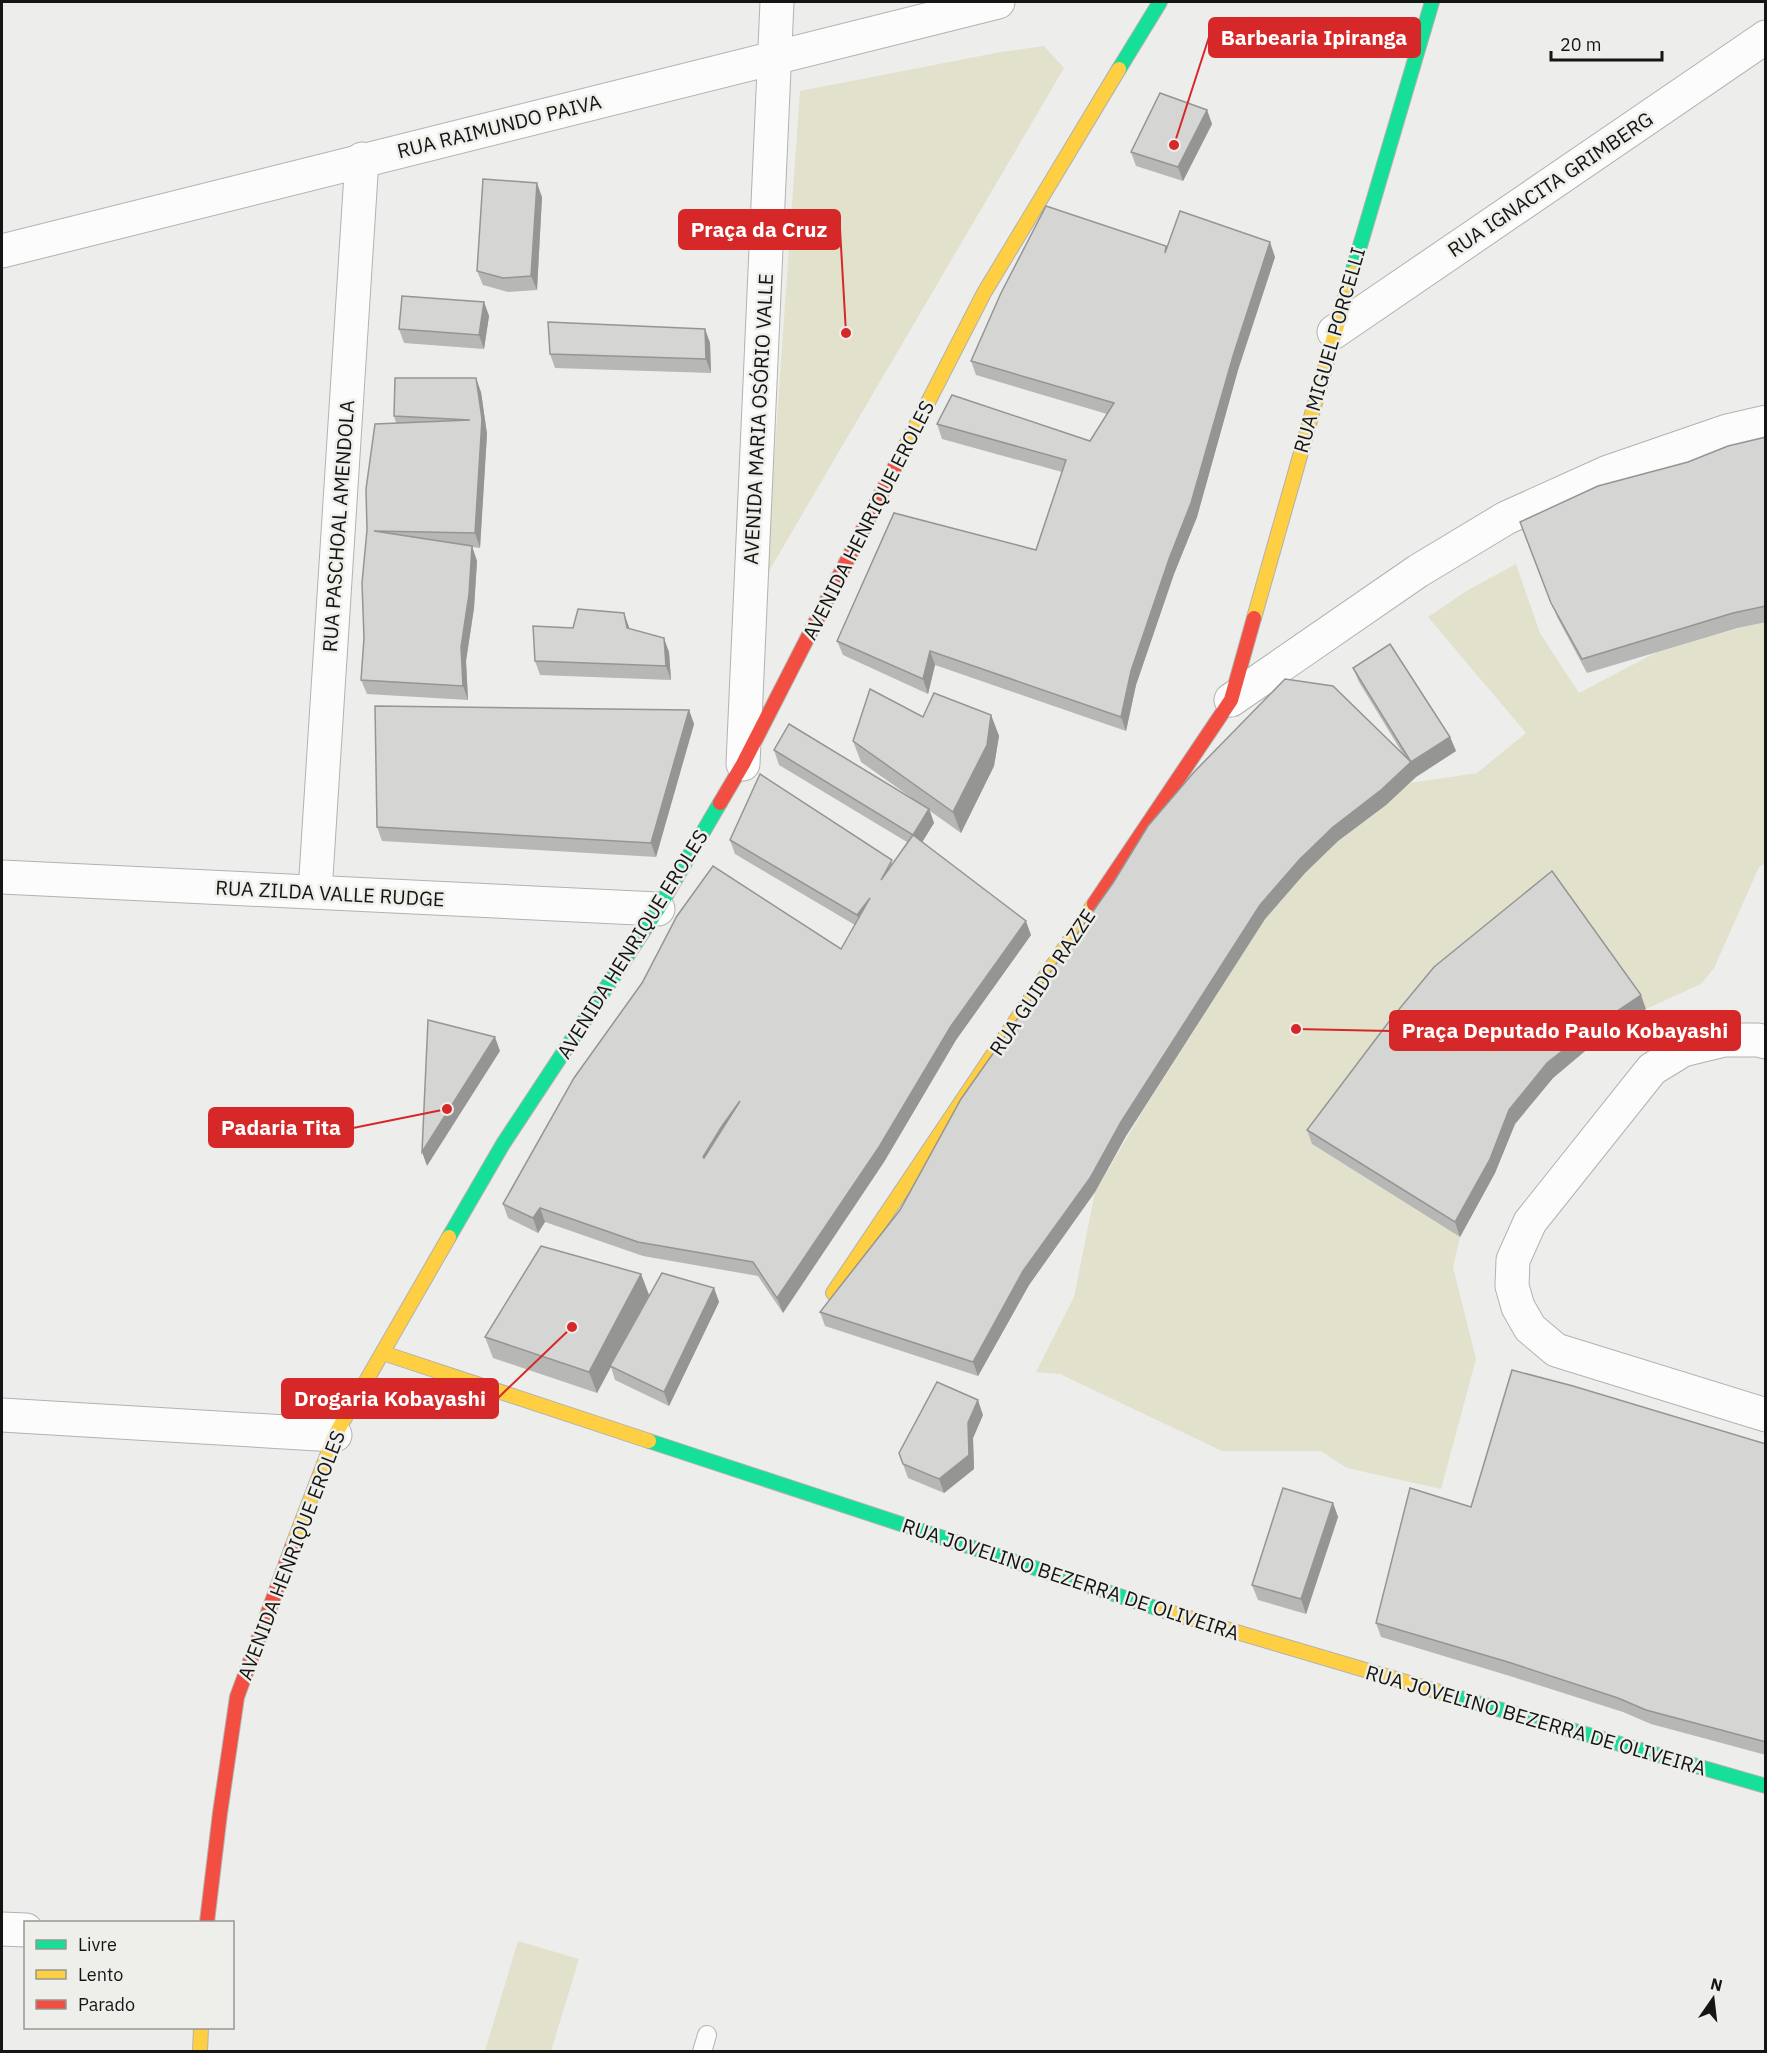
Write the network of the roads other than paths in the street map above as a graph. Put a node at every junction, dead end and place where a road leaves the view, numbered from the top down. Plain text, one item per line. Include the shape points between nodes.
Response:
1 (777, 2) edge
2 (998, 2) edge
3 (1160, 2) edge
4 (1422, 2) edge
5 (1432, 2) edge
6 (1427, 18) junction
7 (1766, 37) edge
8 (774, 58) junction
9 (362, 159) junction
10 (2, 251) edge
11 (1334, 332) junction
12 (1766, 422) edge
13 (1231, 700) junction
14 (743, 764) junction
15 (2, 877) edge
16 (315, 892) junction
17 (658, 909) junction
18 (1766, 1042) edge
19 (832, 1293) edge
20 (383, 1353) junction
21 (2, 1415) edge
22 (1766, 1415) edge
23 (335, 1435) junction
24 (1766, 1786) edge
25 (207, 1921) edge
26 (2, 1929) edge
27 (24, 1930) edge
28 (201, 2029) edge
29 (200, 2052) edge

1 - 8 street, AVENIDA MARIA OSÓRIO VALLE
2 - 8 street, RUA RAIMUNDO PAIVA
3 - 14 street, AVENIDA HENRIQUE EROLES via 984,294
4 - 6 street
5 - 6 street, RUA MIGUEL PORCELLI
6 - 11 street, RUA MIGUEL PORCELLI
7 - 11 street, RUA IGNACITA GRIMBERG
8 - 9 street, RUA RAIMUNDO PAIVA
8 - 14 street, AVENIDA MARIA OSÓRIO VALLE
9 - 10 street, RUA RAIMUNDO PAIVA
9 - 16 street, RUA PASCHOAL AMENDOLA
11 - 13 street, RUA MIGUEL PORCELLI
12 - 13 street via 1727,431 1608,472 1506,518 1419,571
13 - 19 street, RUA GUIDO RAZZE
14 - 17 street, AVENIDA HENRIQUE EROLES
15 - 16 street, RUA ZILDA VALLE RUDGE
16 - 17 street, RUA ZILDA VALLE RUDGE
17 - 20 street, AVENIDA HENRIQUE EROLES via 502,1144
18 - 22 street via 1724,1040 1683,1050 1652,1069 1530,1222 1513,1260 1512,1286 1530,1328 1556,1350
20 - 23 street, AVENIDA HENRIQUE EROLES
20 - 24 street, RUA JOVELINO BEZERRA DE OLIVEIRA via 1204,1624
21 - 23 street
23 - 25 street, AVENIDA HENRIQUE EROLES via 237,1697
26 - 27 street
28 - 29 street

